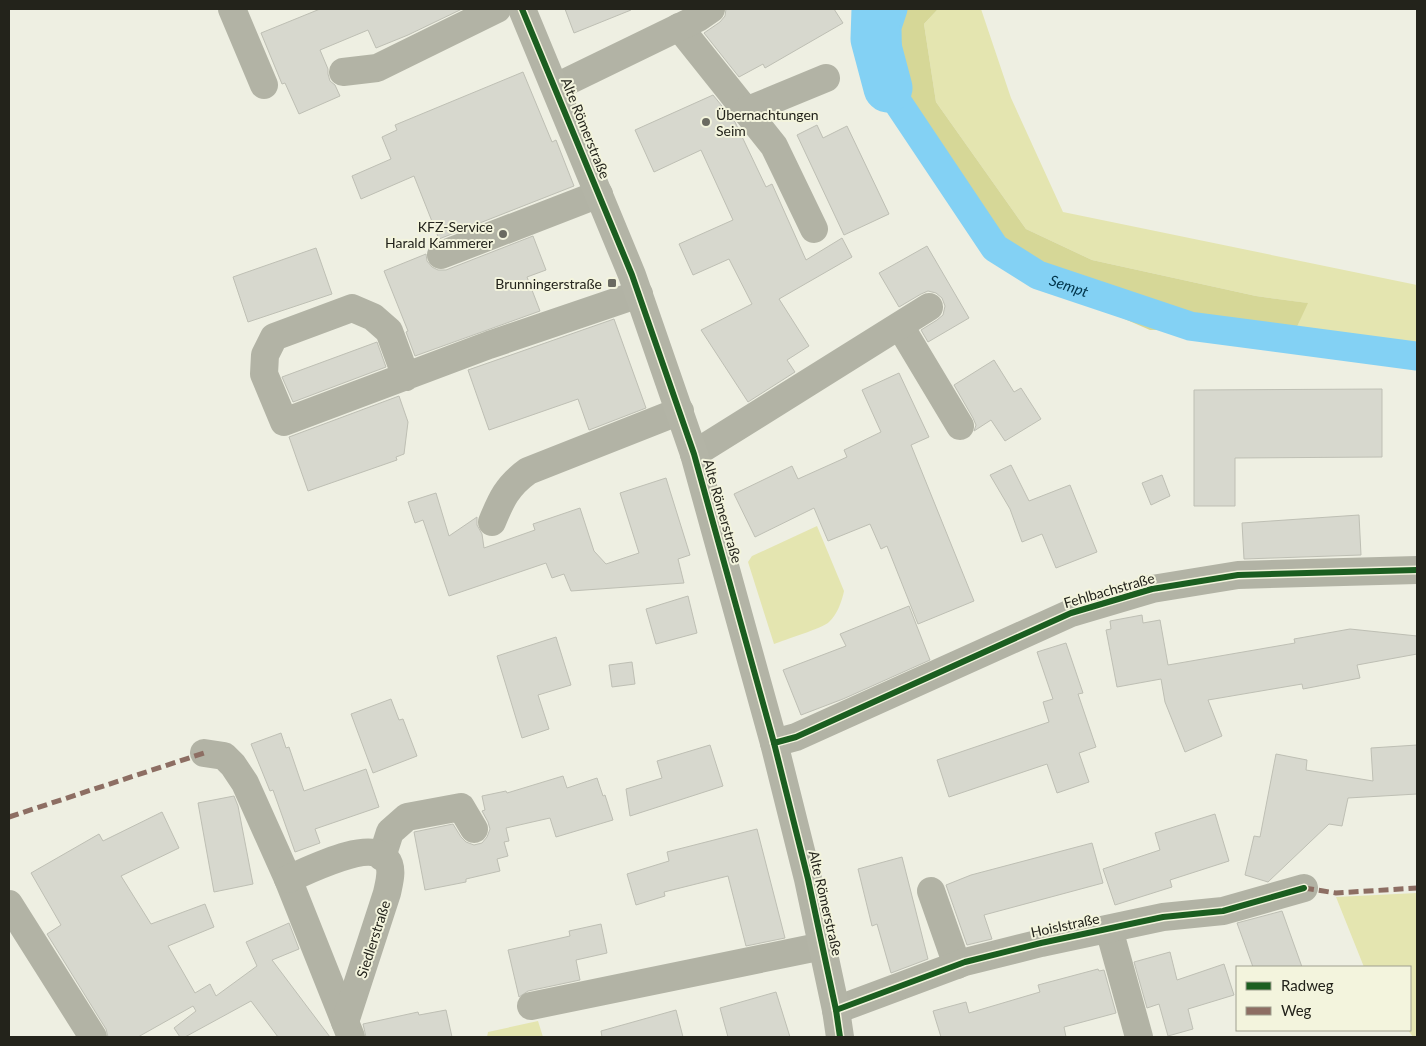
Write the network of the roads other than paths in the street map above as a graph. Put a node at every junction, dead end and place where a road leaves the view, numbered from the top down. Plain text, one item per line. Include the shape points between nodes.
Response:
1 (497, 9) edge
2 (522, 9) edge
3 (711, 9) edge
4 (238, 11) edge
5 (679, 27) junction
6 (343, 72) dead end
7 (826, 78) dead end
8 (264, 85) dead end
9 (556, 87) junction
10 (746, 111) junction
11 (599, 194) junction
12 (814, 229) dead end
13 (441, 255) dead end
14 (639, 294) junction
15 (929, 307) dead end
16 (900, 326) junction
17 (406, 377) junction
18 (680, 411) junction
19 (960, 426) dead end
20 (694, 454) junction
21 (492, 522) dead end
22 (1417, 570) edge
23 (774, 743) junction
24 (204, 753) dead end
25 (474, 829) dead end
26 (382, 857) junction
27 (288, 879) junction
28 (1304, 888) dead end
29 (931, 892) dead end
30 (9, 904) edge
31 (1109, 929) junction
32 (823, 946) junction
33 (957, 965) junction
34 (531, 1006) dead end
35 (836, 1010) junction
36 (348, 1030) edge
37 (93, 1037) edge
38 (840, 1037) edge
39 (1139, 1037) edge

1 - 6 street via 377,68
2 - 9 main road, Alte Römerstraße
3 - 5 street, Alte Römerstraße
4 - 8 street
5 - 9 street, Alte Römerstraße
5 - 10 street
7 - 10 street
9 - 11 main road, Alte Römerstraße
10 - 12 street via 774,146
11 - 13 street
11 - 14 main road, Alte Römerstraße
14 - 17 street
14 - 18 main road, Alte Römerstraße
15 - 16 street
16 - 19 street
16 - 20 street
17 - 17 street via 284,422 264,374 265,355 274,337 352,308 373,317 389,331
18 - 20 main road, Alte Römerstraße
18 - 21 street via 528,471 504,495
20 - 23 main road, Alte Römerstraße
22 - 23 street, Fehlbachstraße via 1238,575 1152,589 1071,613 796,737
23 - 32 main road, Alte Römerstraße
24 - 27 street, Siedlerstraße via 224,756 233,765 245,783
25 - 26 street via 461,806 407,816 390,832
26 - 27 street via 376,853 361,852
26 - 36 street, Siedlerstraße via 387,860 391,873 388,893
27 - 36 street, Siedlerstraße
28 - 31 street, Hoislstraße via 1223,911 1163,916
29 - 33 street
30 - 37 street
31 - 33 street, Hoislstraße
31 - 39 street
32 - 34 street
32 - 35 main road, Alte Römerstraße
33 - 35 street, Hoislstraße
35 - 38 main road, Alte Römerstraße

